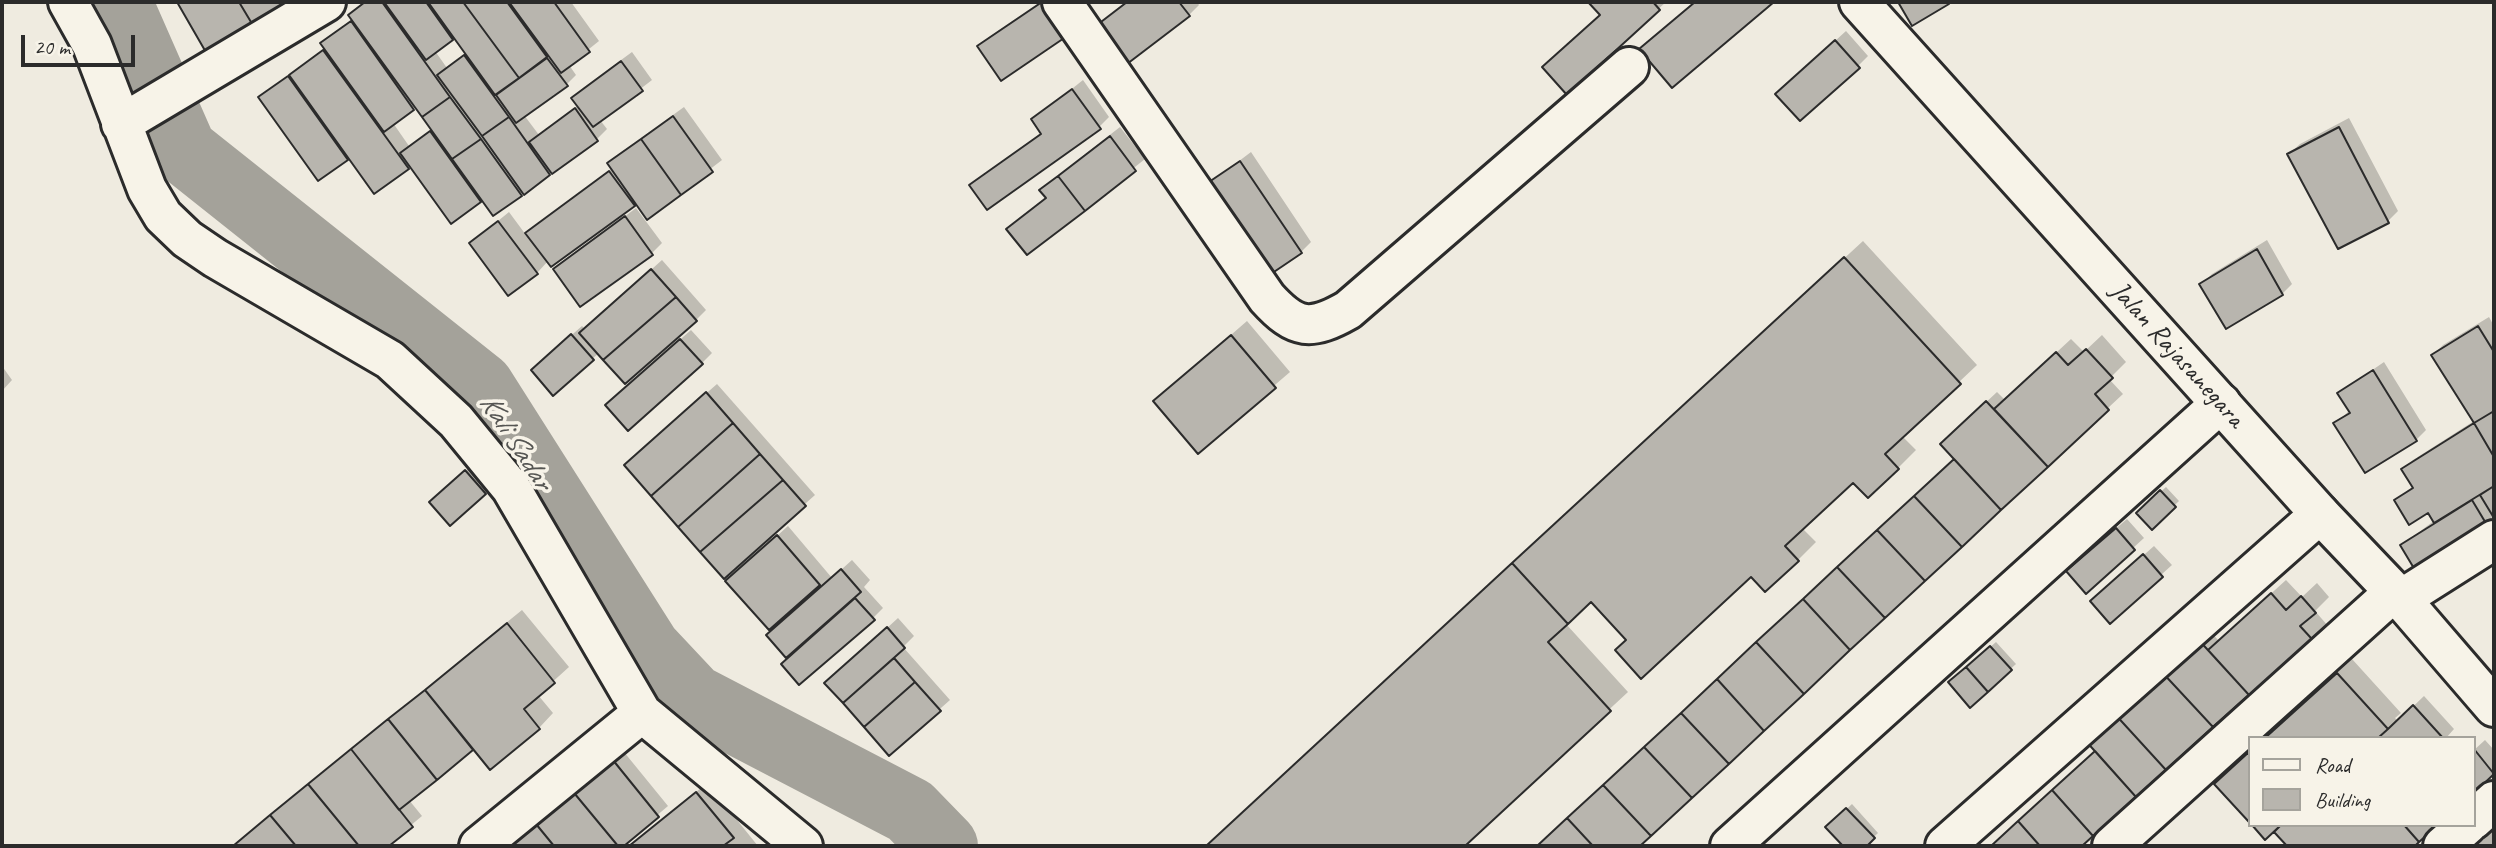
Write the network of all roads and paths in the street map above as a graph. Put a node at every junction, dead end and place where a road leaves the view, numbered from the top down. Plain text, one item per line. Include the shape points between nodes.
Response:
1 (68, 2) edge
2 (326, 2) edge
3 (1062, 2) edge
4 (1859, 2) edge
5 (1629, 67) dead end
6 (128, 120) junction
7 (2221, 403) junction
8 (2320, 514) junction
9 (2494, 540) edge
10 (2398, 595) junction
11 (2494, 707) edge
12 (642, 713) junction
13 (2494, 802) edge
14 (2475, 818) edge
15 (2465, 827) edge
16 (479, 846) edge
17 (803, 846) edge
18 (1730, 846) edge
19 (1945, 846) edge
20 (2112, 846) edge
21 (2443, 846) edge

1 - 6 street
2 - 6 street
3 - 5 street via 1267,298 1282,315 1302,325 1324,323 1348,310
4 - 7 street, Jalan Rajasanegara
6 - 12 street via 147,189 163,216 187,239 390,360 456,421 511,488
7 - 8 street, Jalan Rajasanegara
7 - 18 street
8 - 10 street, Jalan Rajasanegara
8 - 19 street
9 - 10 street
10 - 11 street, Jalan Rajasanegara
10 - 20 street
12 - 16 street
12 - 17 street
13 - 14 street
15 - 21 street

